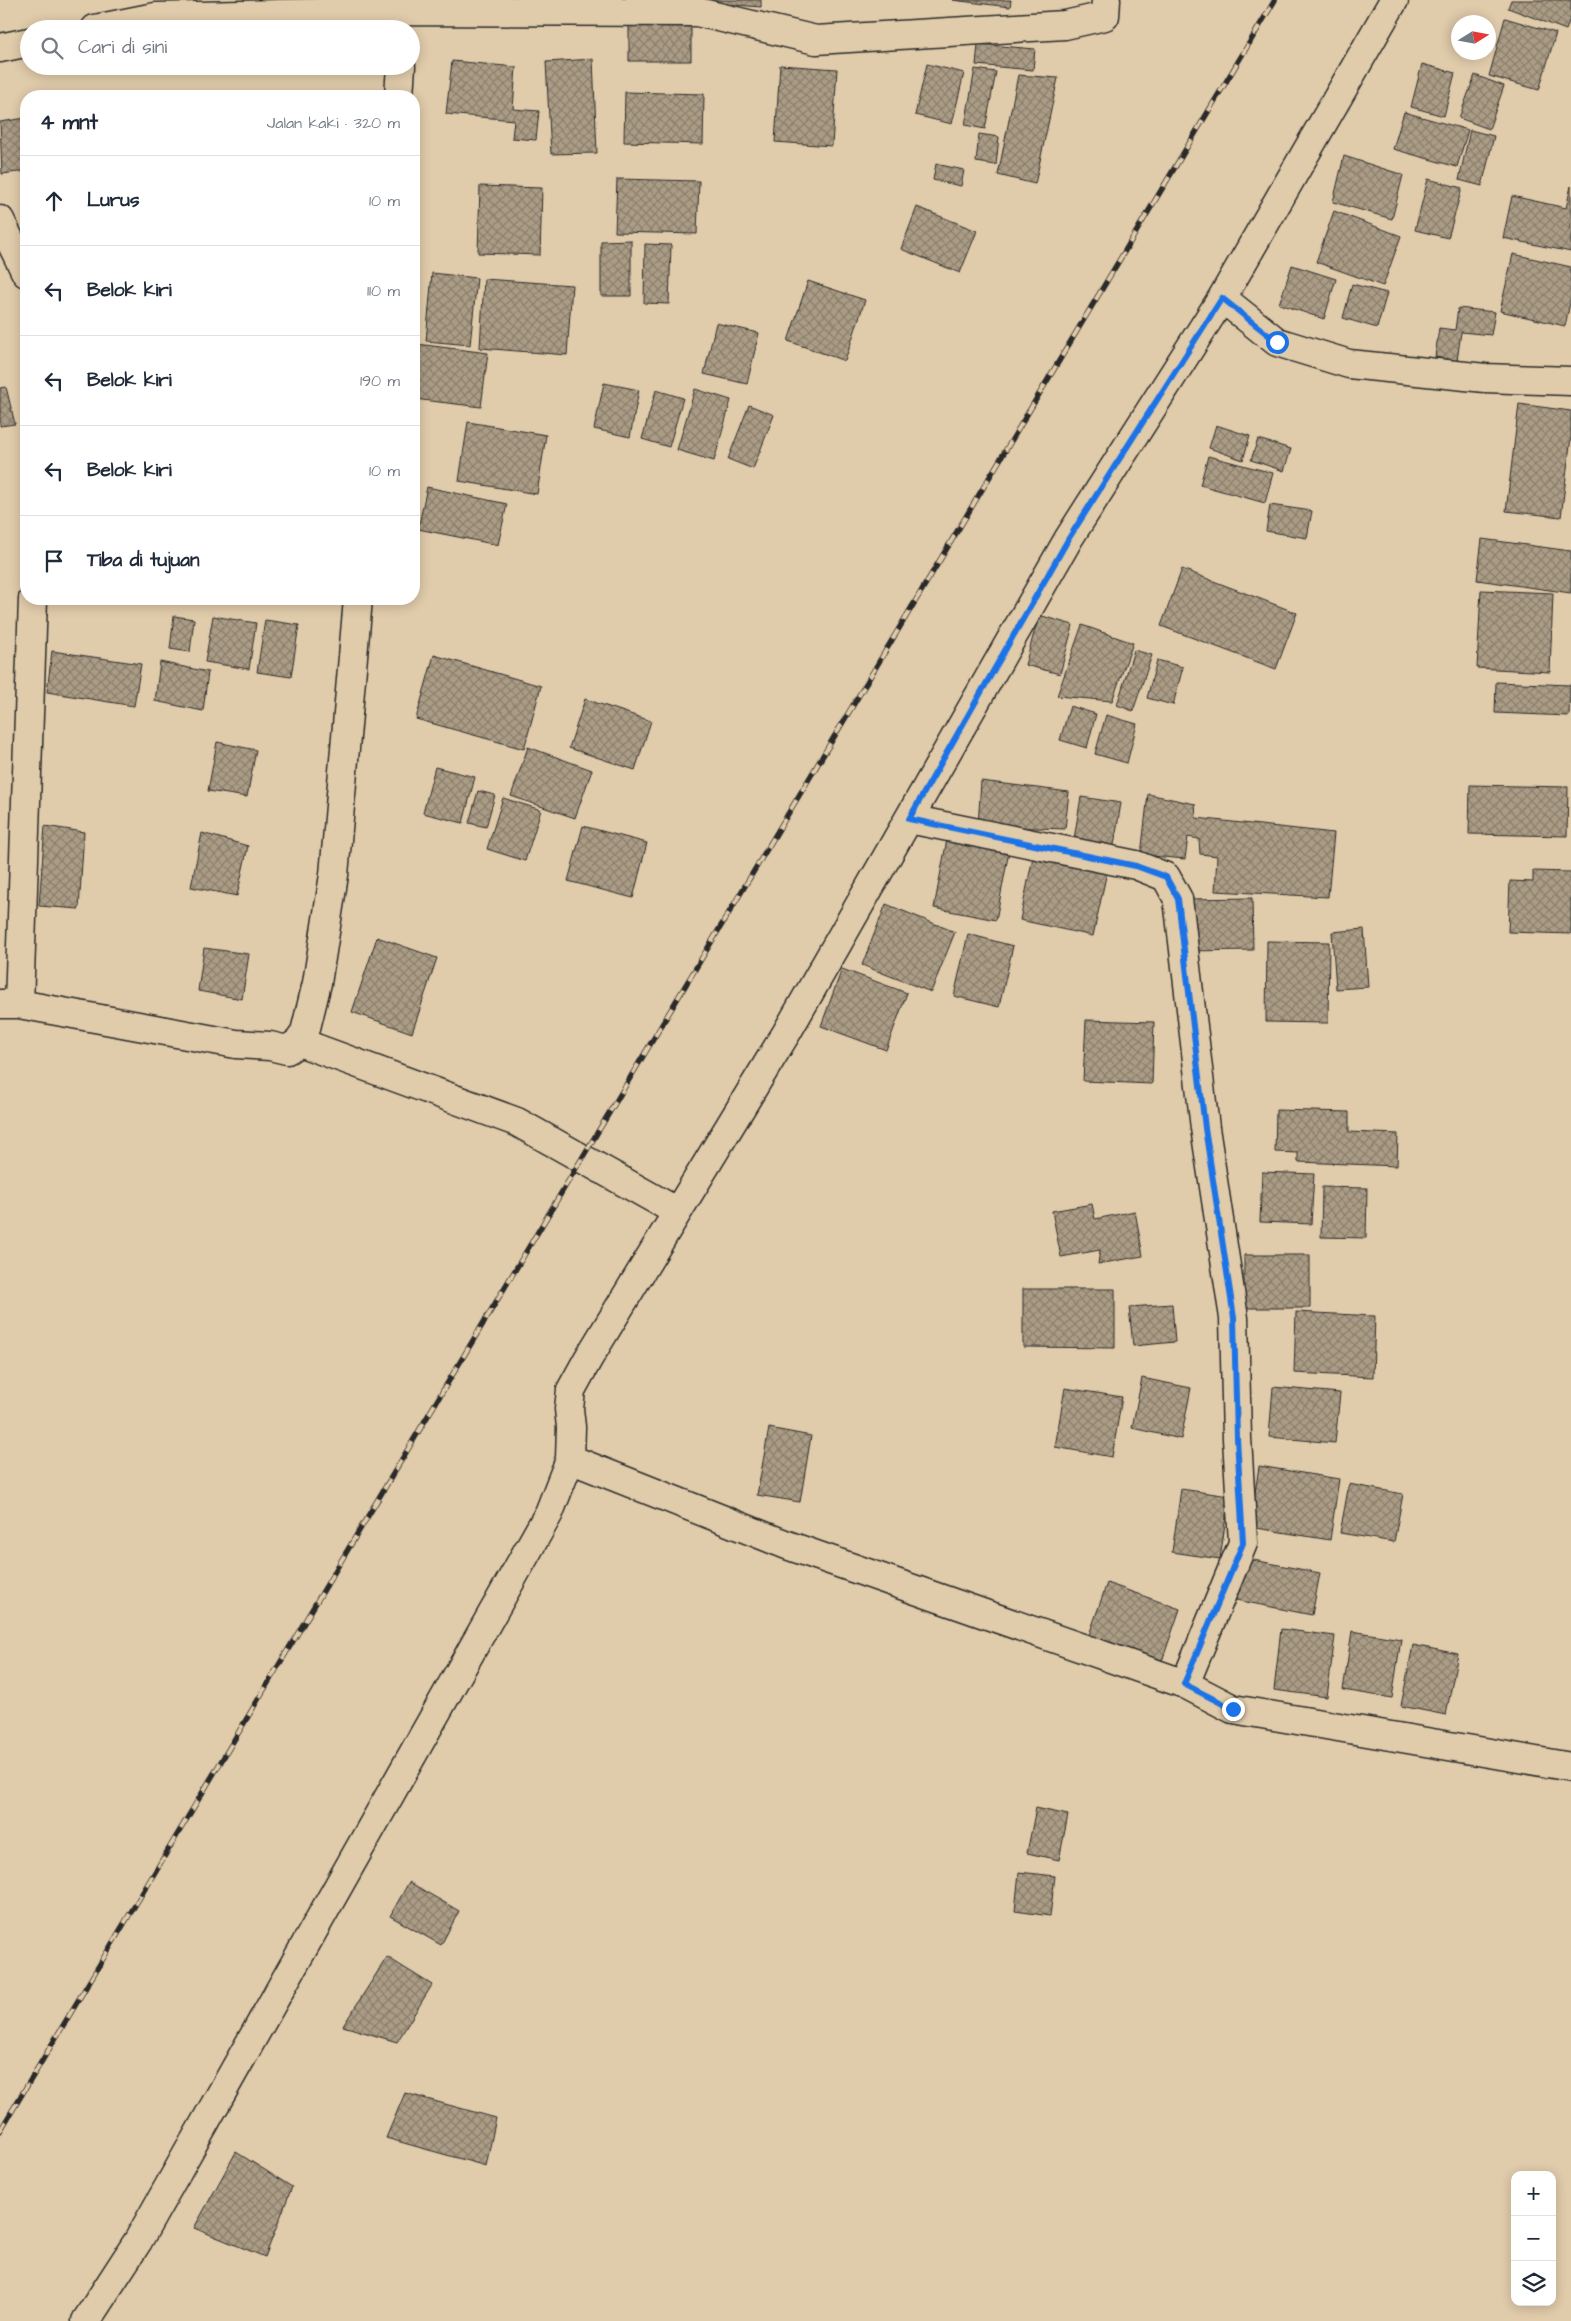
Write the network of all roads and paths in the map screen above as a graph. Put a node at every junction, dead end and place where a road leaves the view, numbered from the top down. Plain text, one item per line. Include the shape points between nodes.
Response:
1 (1106, 0) edge
2 (1394, 0) edge
3 (403, 13) edge
4 (140, 20) edge
5 (20, 44) edge
6 (0, 48) edge
7 (400, 75) edge
8 (399, 90) edge
9 (0, 220) edge
10 (20, 262) edge
11 (1222, 298) junction
12 (1571, 381) edge
13 (34, 605) edge
14 (357, 605) edge
15 (909, 819) junction
16 (9, 1004) edge
17 (299, 1042) junction
18 (676, 1211) junction
19 (570, 1459) junction
20 (1184, 1684) junction
21 (1571, 1767) edge
22 (86, 2321) edge

1 - 3 street via 1104,16 1065,24 816,40 697,12
2 - 11 street
3 - 4 street via 155,17
5 - 6 street
7 - 8 street
9 - 10 street
11 - 12 street via 1277,342 1349,364 1485,378
11 - 15 street via 1069,538
13 - 16 street
14 - 17 street via 334,875 317,983 305,1032
15 - 18 street via 787,1032
15 - 20 street via 1136,866 1166,877 1178,899 1205,1128 1234,1318 1243,1543
16 - 17 street via 236,1044 287,1050
17 - 18 street via 517,1122
18 - 19 street via 571,1390
19 - 20 street via 787,1545
19 - 22 street via 548,1513 138,2240
20 - 21 street via 1233,1709

